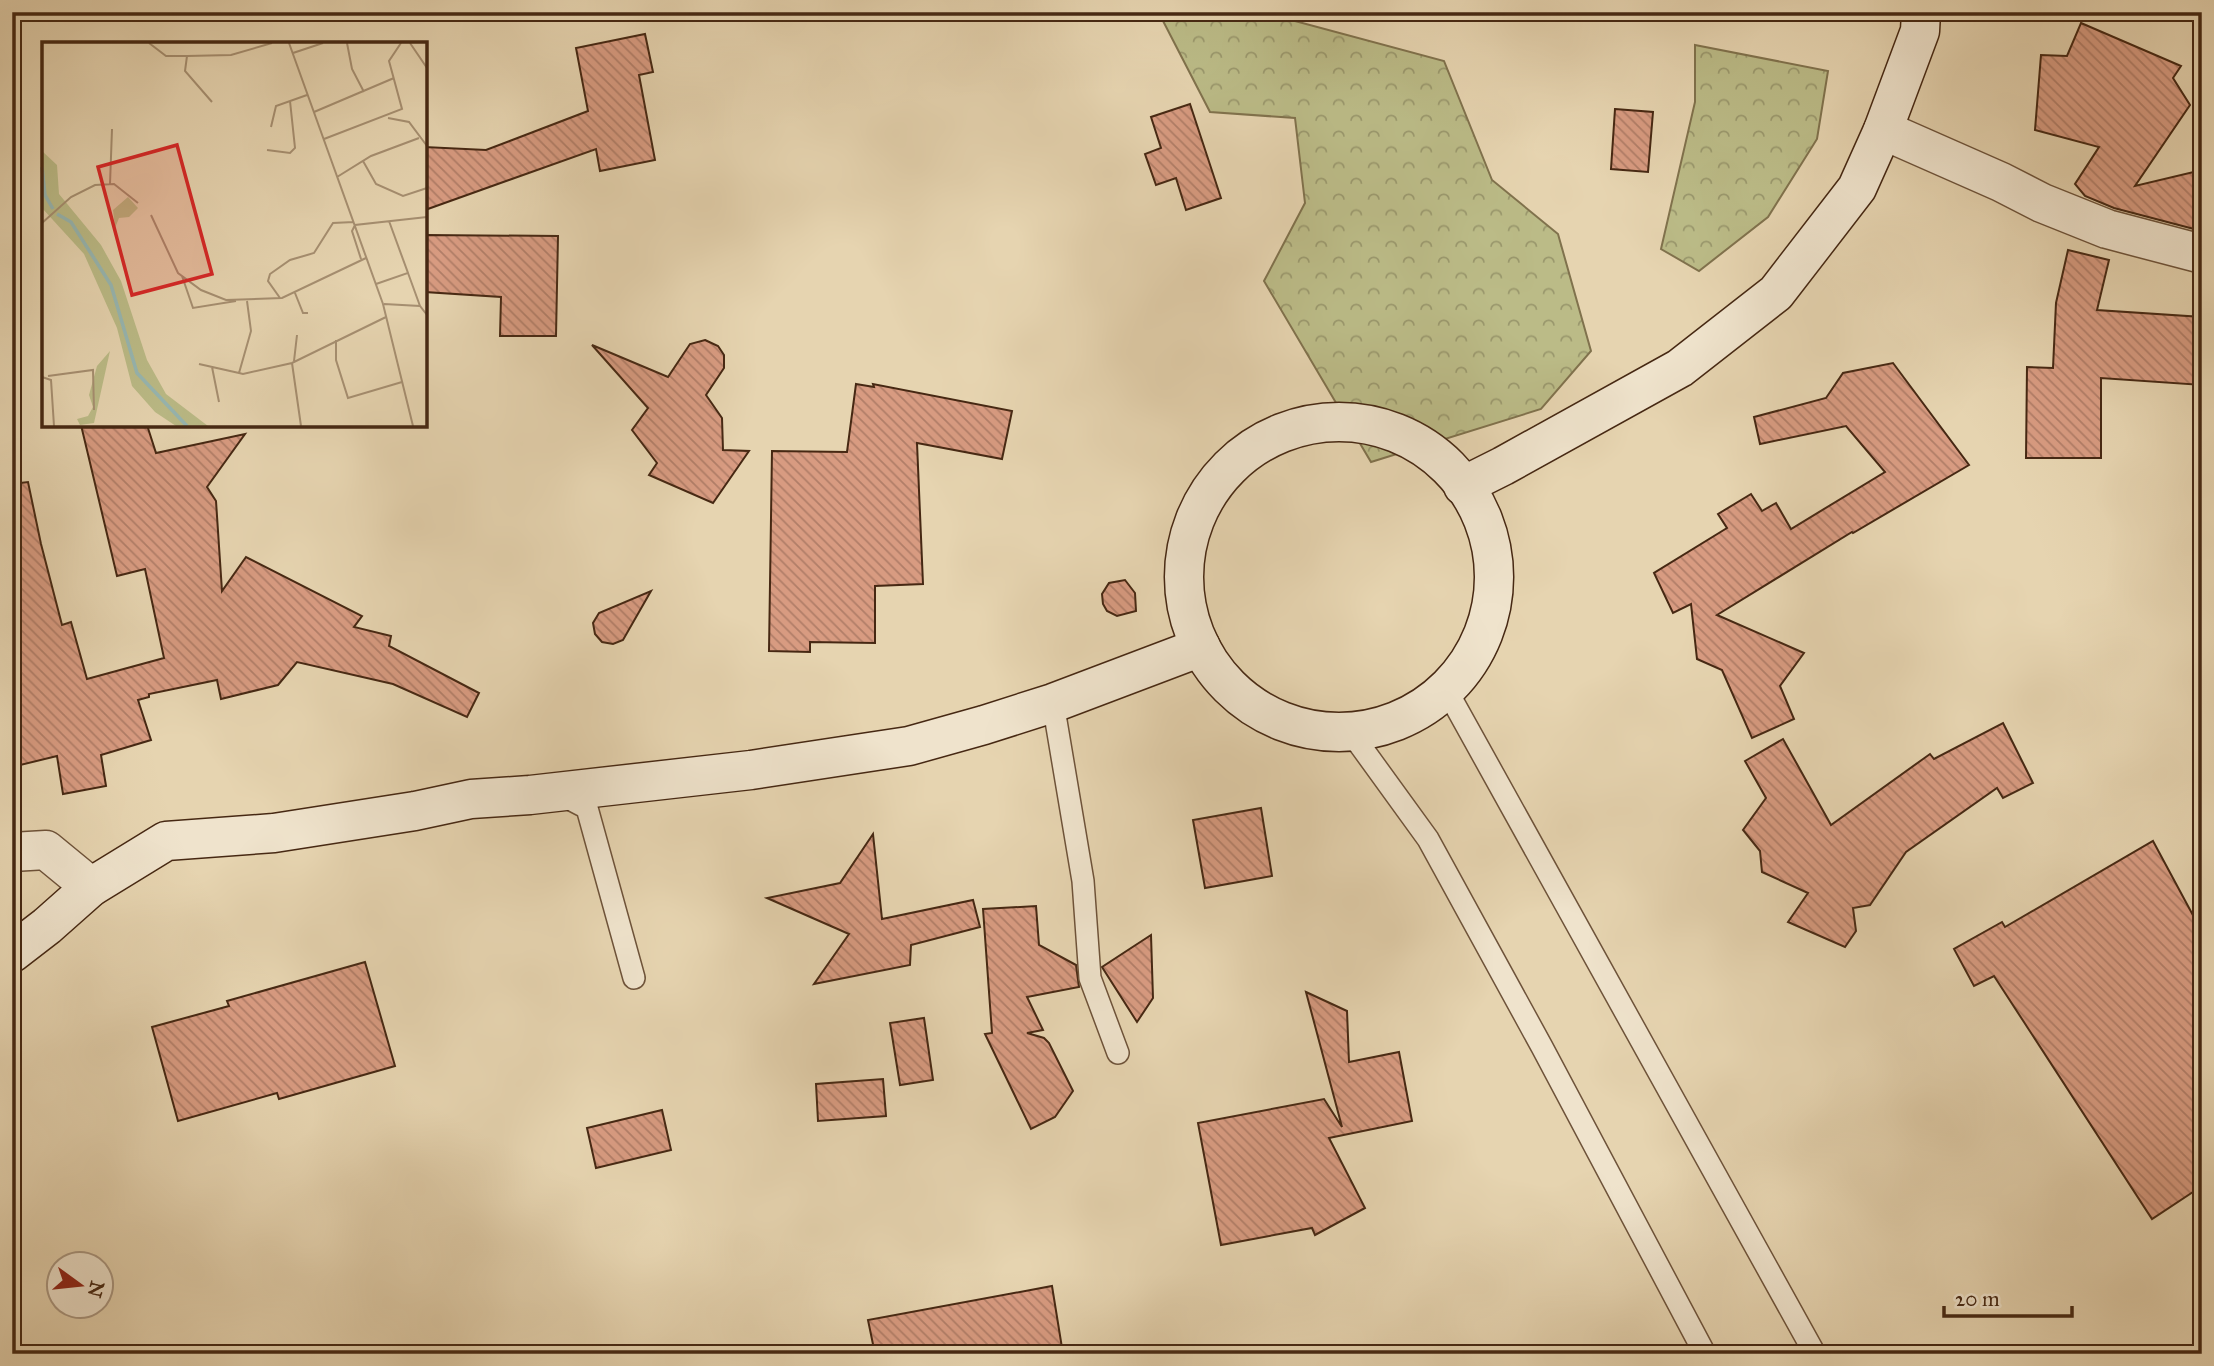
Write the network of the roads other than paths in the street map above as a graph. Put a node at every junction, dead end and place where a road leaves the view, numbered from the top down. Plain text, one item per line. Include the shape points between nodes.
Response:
1 (1921, 12) edge
2 (1883, 130) junction
3 (2202, 254) edge
4 (1463, 486) junction
5 (1201, 647) junction
6 (1446, 689) junction
7 (1053, 703) junction
8 (1349, 730) junction
9 (555, 791) junction
10 (12, 852) edge
11 (91, 887) junction
12 (12, 953) edge
13 (634, 978) dead end
14 (1118, 1053) dead end
15 (1705, 1354) edge
16 (1815, 1354) edge

1 - 2 street via 1920,31
2 - 3 street via 2053,208 2108,229
2 - 4 street via 1857,188 1776,293 1680,368
4 - 5 street via 1444,457 1371,420 1289,426 1220,471 1184,545 1188,627
4 - 6 street via 1489,526 1494,608 1457,682
5 - 7 street
5 - 8 street via 1233,696 1307,733
6 - 8 street via 1389,728
6 - 16 lane
7 - 9 street via 909,746 751,770
7 - 14 lane via 1083,881 1090,978
8 - 15 lane via 1428,839
9 - 11 street via 471,799 274,833 166,841
9 - 13 lane via 587,807
10 - 11 street via 46,850
11 - 12 street

